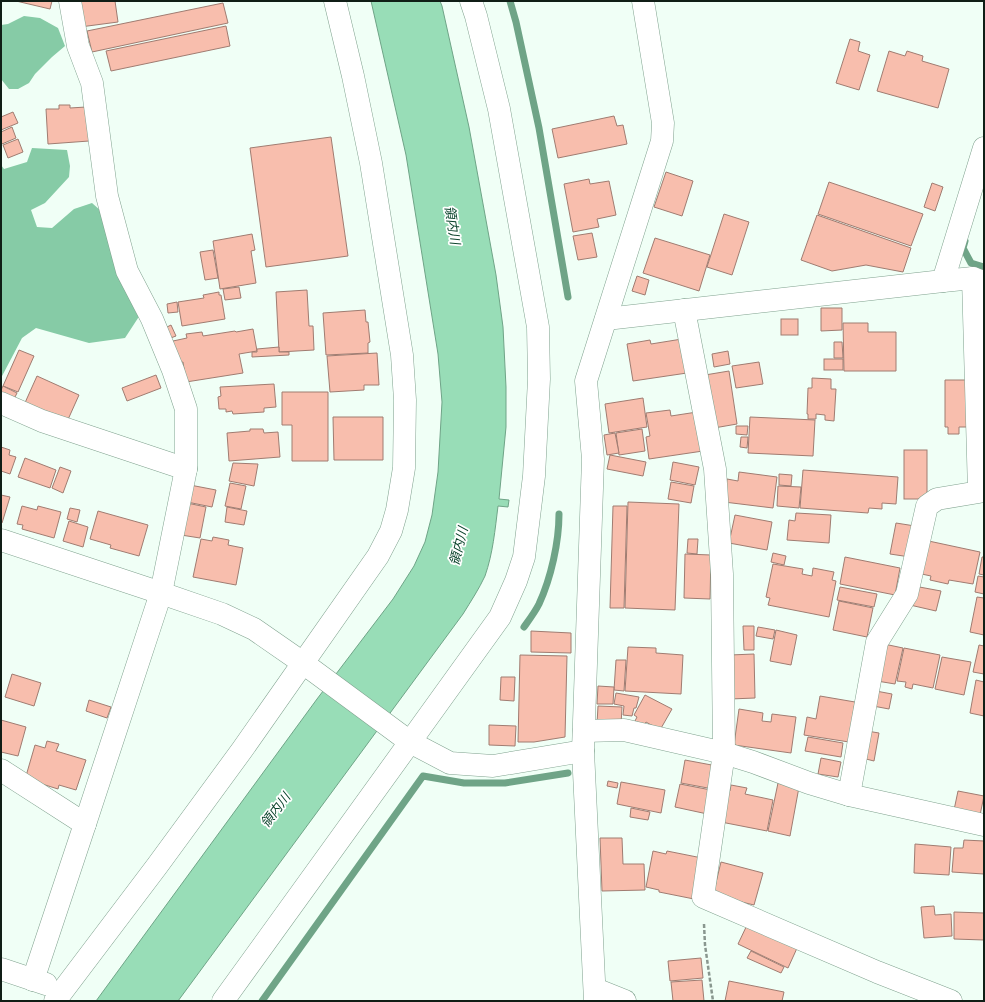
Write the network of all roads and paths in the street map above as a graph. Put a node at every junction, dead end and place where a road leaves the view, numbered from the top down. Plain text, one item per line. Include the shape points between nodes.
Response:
1 (70, 1) edge
2 (335, 1) edge
3 (471, 1) edge
4 (643, 1) edge
5 (984, 148) edge
6 (978, 280) edge
7 (943, 281) junction
8 (684, 310) junction
9 (606, 319) junction
10 (1, 403) edge
11 (186, 469) junction
12 (1, 540) edge
13 (161, 593) junction
14 (305, 664) junction
15 (407, 740) junction
16 (584, 741) junction
17 (724, 753) junction
18 (1, 770) edge
19 (849, 795) junction
20 (85, 824) junction
21 (984, 824) edge
22 (703, 897) junction
23 (1, 970) edge
24 (33, 980) junction
25 (59, 995) edge
26 (595, 995) edge
27 (223, 1001) edge
28 (625, 1001) edge
29 (713, 1001) edge
30 (951, 1001) edge

1 - 11 street via 78,46 92,83 107,196 127,271 152,318 186,409
2 - 14 street via 371,163 402,355 405,400 404,468 391,531 378,556
3 - 15 street via 498,109 538,327 539,379 534,476 524,557 500,617
4 - 9 street via 663,123 662,141
5 - 7 street
6 - 7 street
6 - 19 street via 979,492 937,499 927,506 907,594 877,642
7 - 8 street
8 - 9 street
8 - 17 street via 715,469 722,574
9 - 16 street via 586,381 593,459
10 - 11 street via 42,422
11 - 13 street
12 - 13 street
13 - 14 street via 222,614 254,629
13 - 20 street
14 - 15 street
14 - 25 street
15 - 16 street via 450,763 493,766
15 - 27 street
16 - 17 street via 624,730
16 - 26 street
17 - 19 street
17 - 22 street
18 - 20 street
19 - 21 street
20 - 24 street
22 - 29 path via 705,945
22 - 30 street
23 - 24 street
24 - 25 street
26 - 28 street

